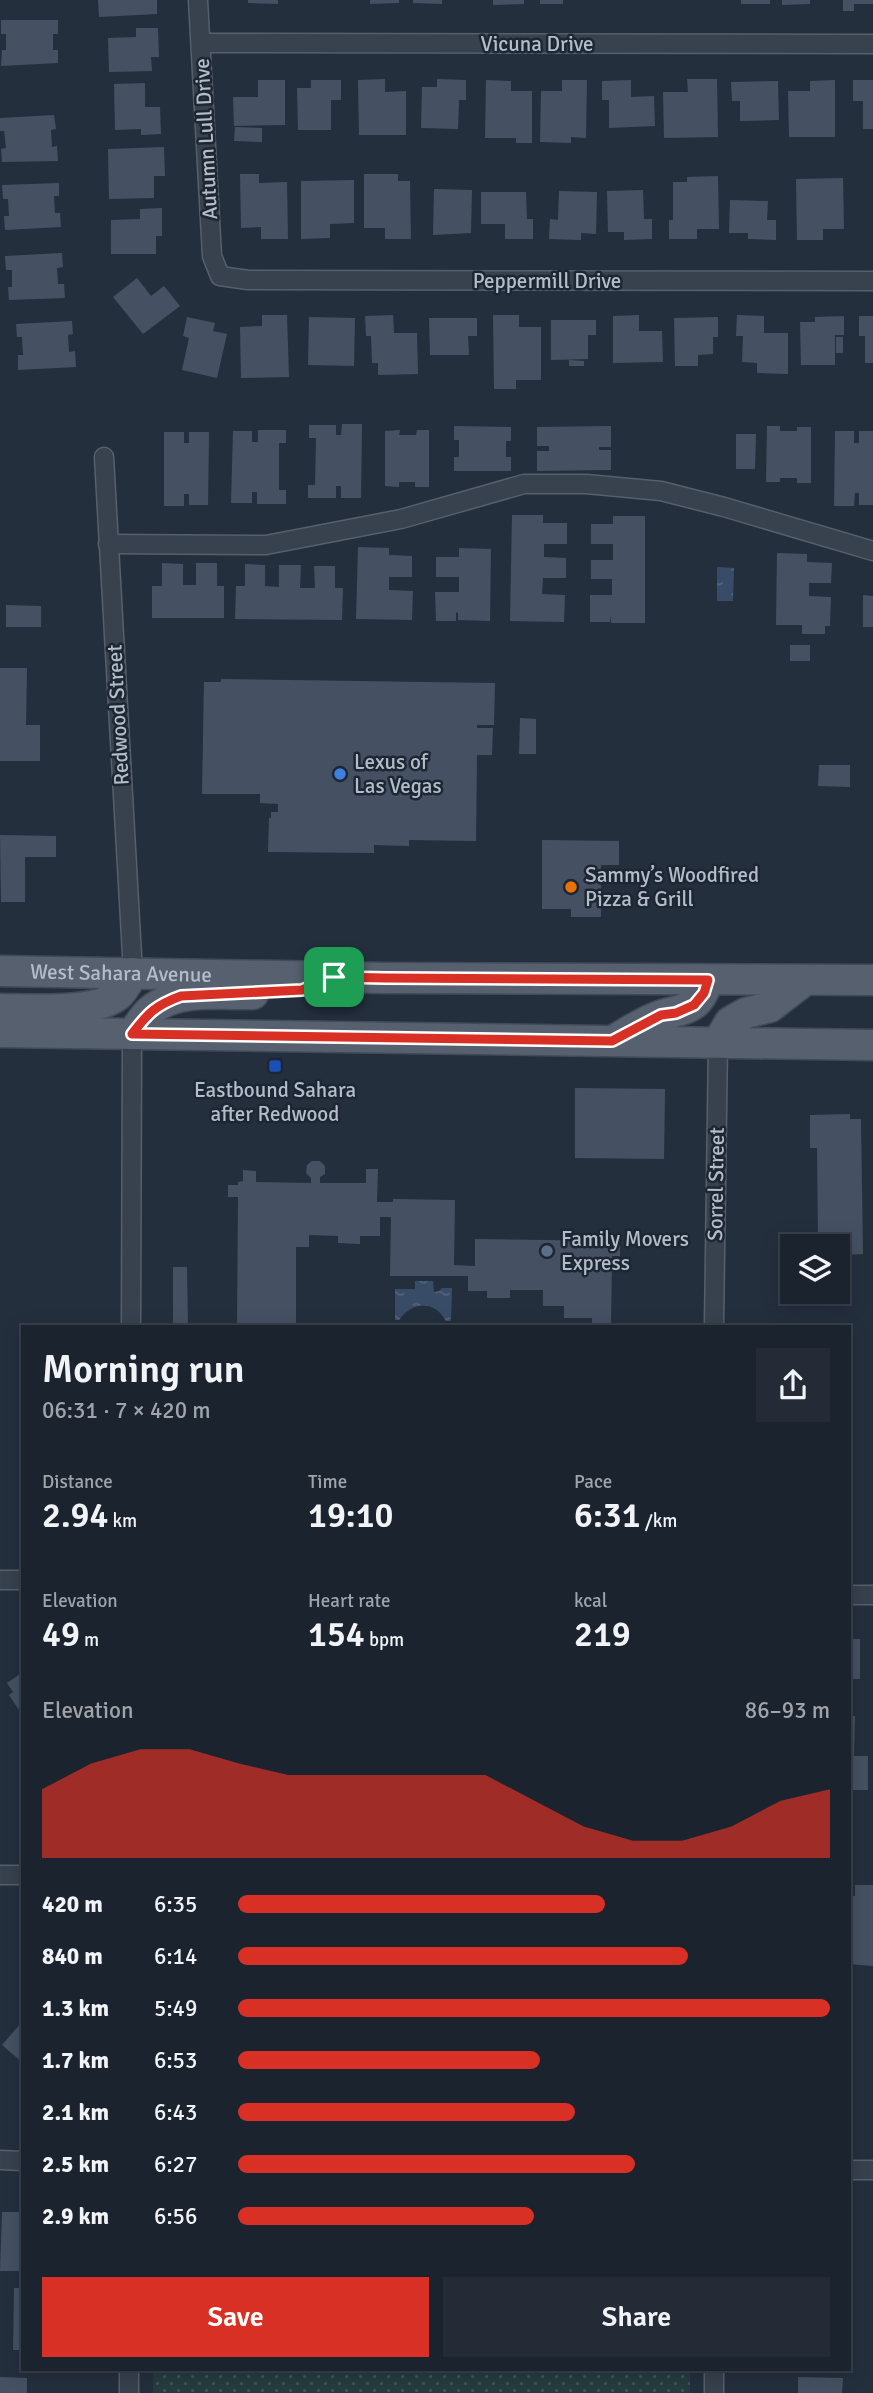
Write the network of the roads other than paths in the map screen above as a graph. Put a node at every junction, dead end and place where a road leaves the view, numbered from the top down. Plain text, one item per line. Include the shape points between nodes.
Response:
1 (198, 0) edge
2 (201, 43) junction
3 (873, 44) edge
4 (220, 276) joint
5 (873, 281) edge
6 (104, 457) dead end
7 (108, 544) junction
8 (873, 551) edge
9 (0, 971) edge
10 (133, 973) junction
11 (334, 977) junction
12 (708, 980) junction
13 (805, 980) junction
14 (873, 980) edge
15 (0, 1009) edge
16 (0, 1032) edge
17 (132, 1034) junction
18 (612, 1041) junction
19 (718, 1042) junction
20 (873, 1045) edge
21 (131, 1325) edge
22 (714, 1325) edge
23 (0, 1580) edge
24 (21, 1580) edge
25 (851, 1595) edge
26 (873, 1595) edge
27 (0, 1875) edge
28 (21, 1875) edge
29 (0, 2161) edge
30 (21, 2161) edge
31 (851, 2169) edge
32 (873, 2170) edge
33 (129, 2371) edge
34 (714, 2371) edge
35 (129, 2393) edge
36 (714, 2393) edge

1 - 2 street, Autumn Lull Drive
2 - 3 street, Vicuna Drive
2 - 4 street, Autumn Lull Drive via 212,256
4 - 5 street, Peppermill Drive via 262,281
6 - 7 street, Redwood Street
7 - 8 street via 265,545 401,519 524,484 586,484 661,491
7 - 10 street, Redwood Street
9 - 10 main road, West Sahara Avenue
10 - 11 main road, West Sahara Avenue
10 - 15 main road via 117,996 102,1002 72,1009
11 - 12 main road, West Sahara Avenue
11 - 17 main road via 302,990 181,996 148,1013
12 - 13 main road, West Sahara Avenue
12 - 18 main road via 694,1005 661,1015
13 - 14 main road, West Sahara Avenue
13 - 19 main road via 770,1007 730,1022
16 - 17 main road
17 - 18 main road
17 - 21 street
18 - 19 main road
19 - 20 main road
19 - 22 street, Sorrel Street
23 - 24 street
25 - 26 street
27 - 28 street
29 - 30 street
31 - 32 street
33 - 35 street
34 - 36 street

